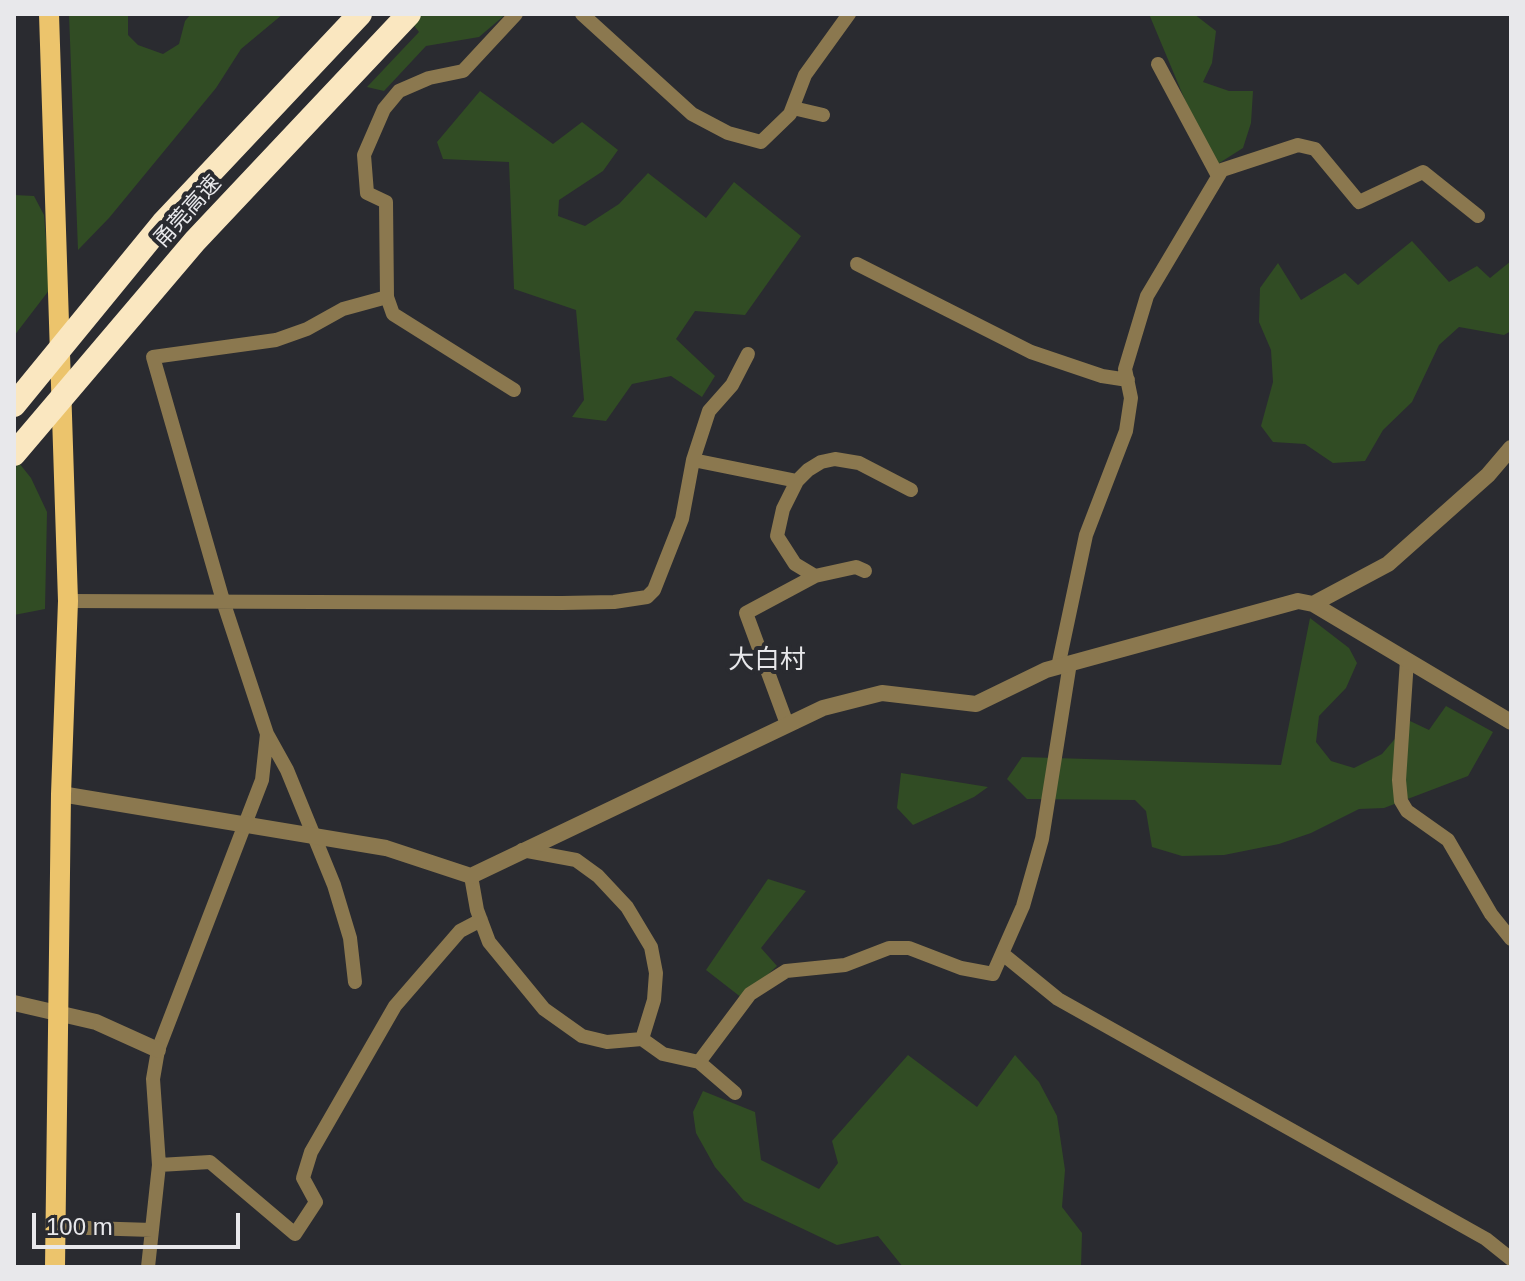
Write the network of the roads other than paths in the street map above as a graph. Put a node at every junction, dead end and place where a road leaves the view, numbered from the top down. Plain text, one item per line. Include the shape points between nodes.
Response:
1 (49, 14) edge
2 (360, 14) edge
3 (409, 14) edge
4 (516, 14) edge
5 (582, 14) edge
6 (849, 14) edge
7 (1158, 64) dead end
8 (793, 108) junction
9 (823, 115) dead end
10 (1218, 176) junction
11 (1478, 216) dead end
12 (857, 264) dead end
13 (387, 297) junction
14 (748, 354) dead end
15 (1128, 380) junction
16 (514, 390) dead end
17 (14, 405) edge
18 (1511, 448) edge
19 (14, 454) edge
20 (693, 460) junction
21 (797, 481) junction
22 (911, 490) dead end
23 (865, 571) dead end
24 (815, 576) junction
25 (68, 601) junction
26 (224, 604) junction
27 (1313, 604) junction
28 (1407, 660) junction
29 (1064, 665) junction
30 (1511, 722) edge
31 (787, 724) junction
32 (267, 734) junction
33 (61, 794) junction
34 (244, 824) junction
35 (312, 836) junction
36 (522, 850) junction
37 (471, 876) junction
38 (481, 920) junction
39 (1511, 939) edge
40 (1004, 955) junction
41 (355, 982) dead end
42 (14, 1003) edge
43 (59, 1014) junction
44 (642, 1039) junction
45 (158, 1050) junction
46 (699, 1062) junction
47 (735, 1093) dead end
48 (159, 1165) junction
49 (56, 1227) junction
50 (152, 1230) junction
51 (1511, 1259) edge
52 (55, 1267) edge
53 (148, 1267) edge

1 - 25 main road
2 - 17 highway, 甬莞高速 via 163,223
3 - 19 highway, 甬莞高速 via 195,241
4 - 13 street via 463,71 399,91 373,132 364,155 367,193 386,202
5 - 8 street via 692,114 728,133 761,142
6 - 8 street via 805,75
7 - 10 street
8 - 9 street
10 - 11 street via 1222,170 1298,145 1315,149 1359,202 1423,172
10 - 15 street via 1147,296 1125,369
12 - 15 street via 1031,352
13 - 16 street via 393,314
13 - 26 street via 343,309 276,340 153,357
14 - 20 street via 732,385 709,411
15 - 29 street via 1126,431 1086,535
18 - 27 street via 1388,564
20 - 21 street
20 - 26 street via 682,519 647,597 601,602
21 - 22 street via 821,462 835,459 859,463
21 - 24 street via 777,536 795,564
23 - 24 street via 856,567
24 - 31 street via 746,613
25 - 26 street
25 - 33 main road
26 - 32 street
27 - 28 street
27 - 29 street via 1298,601
28 - 30 street
28 - 39 street via 1401,801 1448,840
29 - 31 street via 976,704 882,693 823,708
29 - 40 street via 1042,839
31 - 36 street
32 - 34 street via 262,780
32 - 35 street
33 - 34 street
33 - 43 main road
34 - 35 street
34 - 45 street
35 - 37 street via 386,848
35 - 41 street via 350,938
36 - 37 street
36 - 44 street via 576,860 598,876 642,928 656,973
37 - 38 street
38 - 44 street via 489,942 517,979 565,1025 607,1042
38 - 48 street via 460,931 395,1006 311,1152 303,1178 316,1202 295,1234 210,1162
40 - 46 street via 993,974 909,948 889,948 845,965 786,971 750,994
40 - 51 street via 1058,999 1449,1217
42 - 43 street
43 - 45 street via 96,1022
43 - 49 main road
44 - 46 street via 663,1054
45 - 48 street via 153,1079
46 - 47 street
48 - 50 street
49 - 50 street
49 - 52 main road
50 - 53 street

